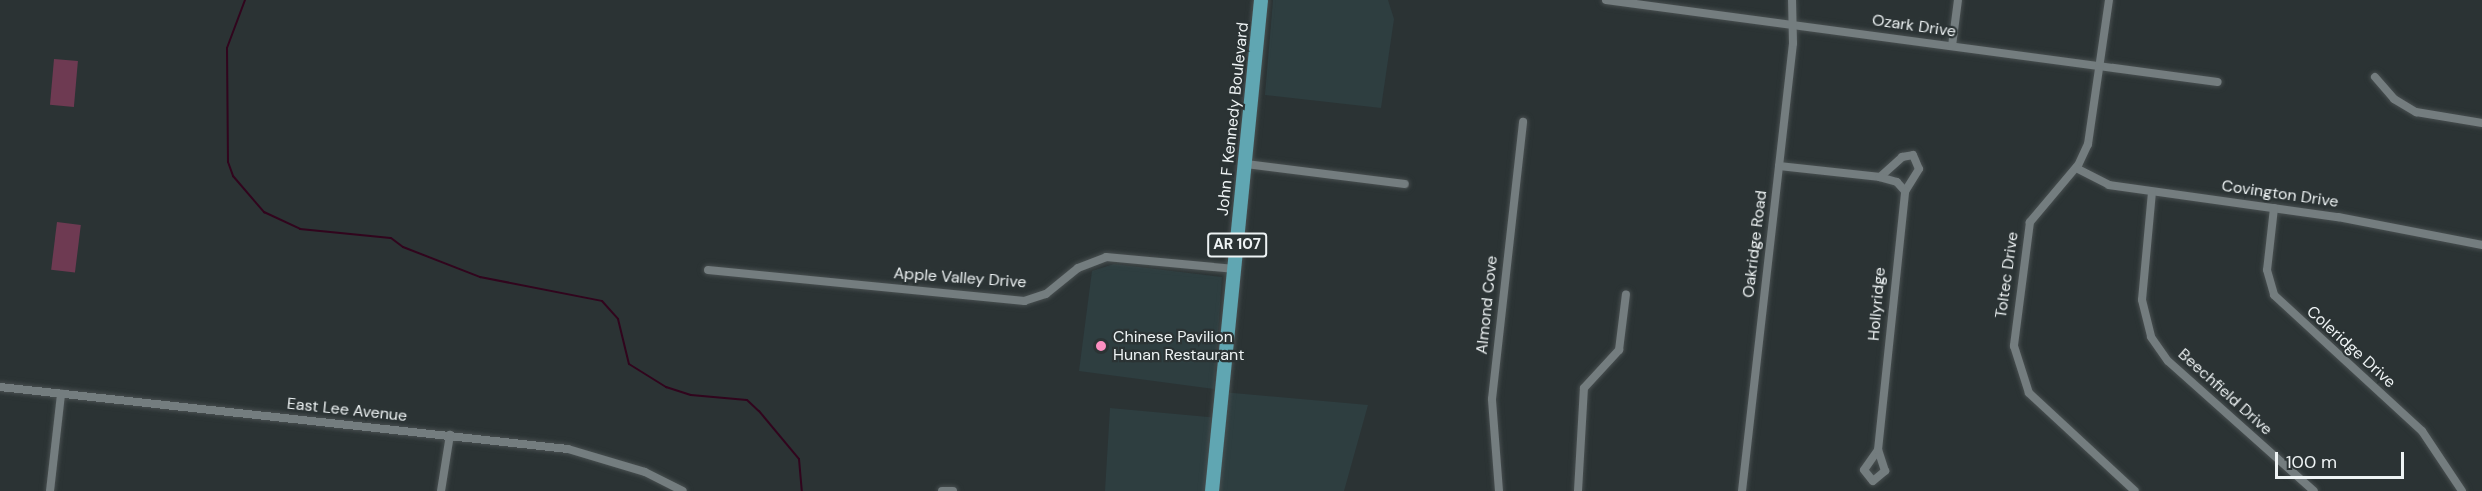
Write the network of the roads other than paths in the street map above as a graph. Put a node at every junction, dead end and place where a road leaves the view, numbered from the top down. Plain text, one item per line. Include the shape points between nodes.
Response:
1 (1261, 0) edge
2 (1606, 0) edge
3 (1792, 0) edge
4 (1958, 0) edge
5 (2109, 0) edge
6 (1794, 25) junction
7 (1952, 46) junction
8 (2100, 66) junction
9 (2375, 77) dead end
10 (2218, 81) dead end
11 (1523, 122) dead end
12 (2482, 123) edge
13 (1246, 164) junction
14 (1779, 166) junction
15 (2076, 168) junction
16 (1880, 177) junction
17 (1405, 184) dead end
18 (1905, 191) junction
19 (2152, 192) junction
20 (2274, 208) junction
21 (2482, 245) edge
22 (1235, 269) junction
23 (708, 270) dead end
24 (1626, 294) dead end
25 (0, 387) edge
26 (61, 394) junction
27 (450, 435) junction
28 (1878, 450) dead end
29 (50, 491) edge
30 (441, 491) edge
31 (683, 491) edge
32 (942, 491) edge
33 (953, 491) edge
34 (1212, 491) edge
35 (1499, 491) edge
36 (1578, 491) edge
37 (1742, 491) edge
38 (2135, 491) edge
39 (2314, 491) edge
40 (2462, 491) edge

1 - 13 main road, John F Kennedy Boulevard / AR 107
2 - 6 street, Ozark Drive
3 - 6 street, Oakridge Road
4 - 7 street
5 - 8 street, Toltec Drive
6 - 7 street, Ozark Drive
6 - 14 street, Oakridge Road
7 - 8 street, Ozark Drive
8 - 10 street, Ozark Drive
8 - 15 street, Toltec Drive via 2091,132
9 - 12 street via 2394,99 2416,112
11 - 35 street, Almond Cove via 1492,399
13 - 17 street
13 - 22 main road, John F Kennedy Boulevard / AR 107
14 - 16 street
14 - 37 street, Oakridge Road
15 - 19 street, Covington Drive via 2109,185
15 - 38 street, Toltec Drive via 2030,222 2015,327 2016,359 2024,386 2037,403
16 - 18 street via 1897,182
16 - 18 street via 1902,157 1912,155 1920,166
18 - 28 street, Hollyridge
19 - 20 street, Covington Drive
19 - 39 street, Beechfield Drive via 2142,300 2151,337 2168,361
20 - 21 street, Covington Drive
20 - 40 street, Coleridge Drive via 2267,270 2274,295 2422,431
22 - 23 street, Apple Valley Drive via 1106,257 1078,268 1046,294 1024,301
22 - 34 main road, John F Kennedy Boulevard / AR 107
24 - 36 street via 1619,350 1584,388
25 - 26 street, East Lee Avenue
26 - 27 street, East Lee Avenue
26 - 29 street
27 - 30 street
27 - 31 street, East Lee Avenue via 568,448 645,472
32 - 33 street

